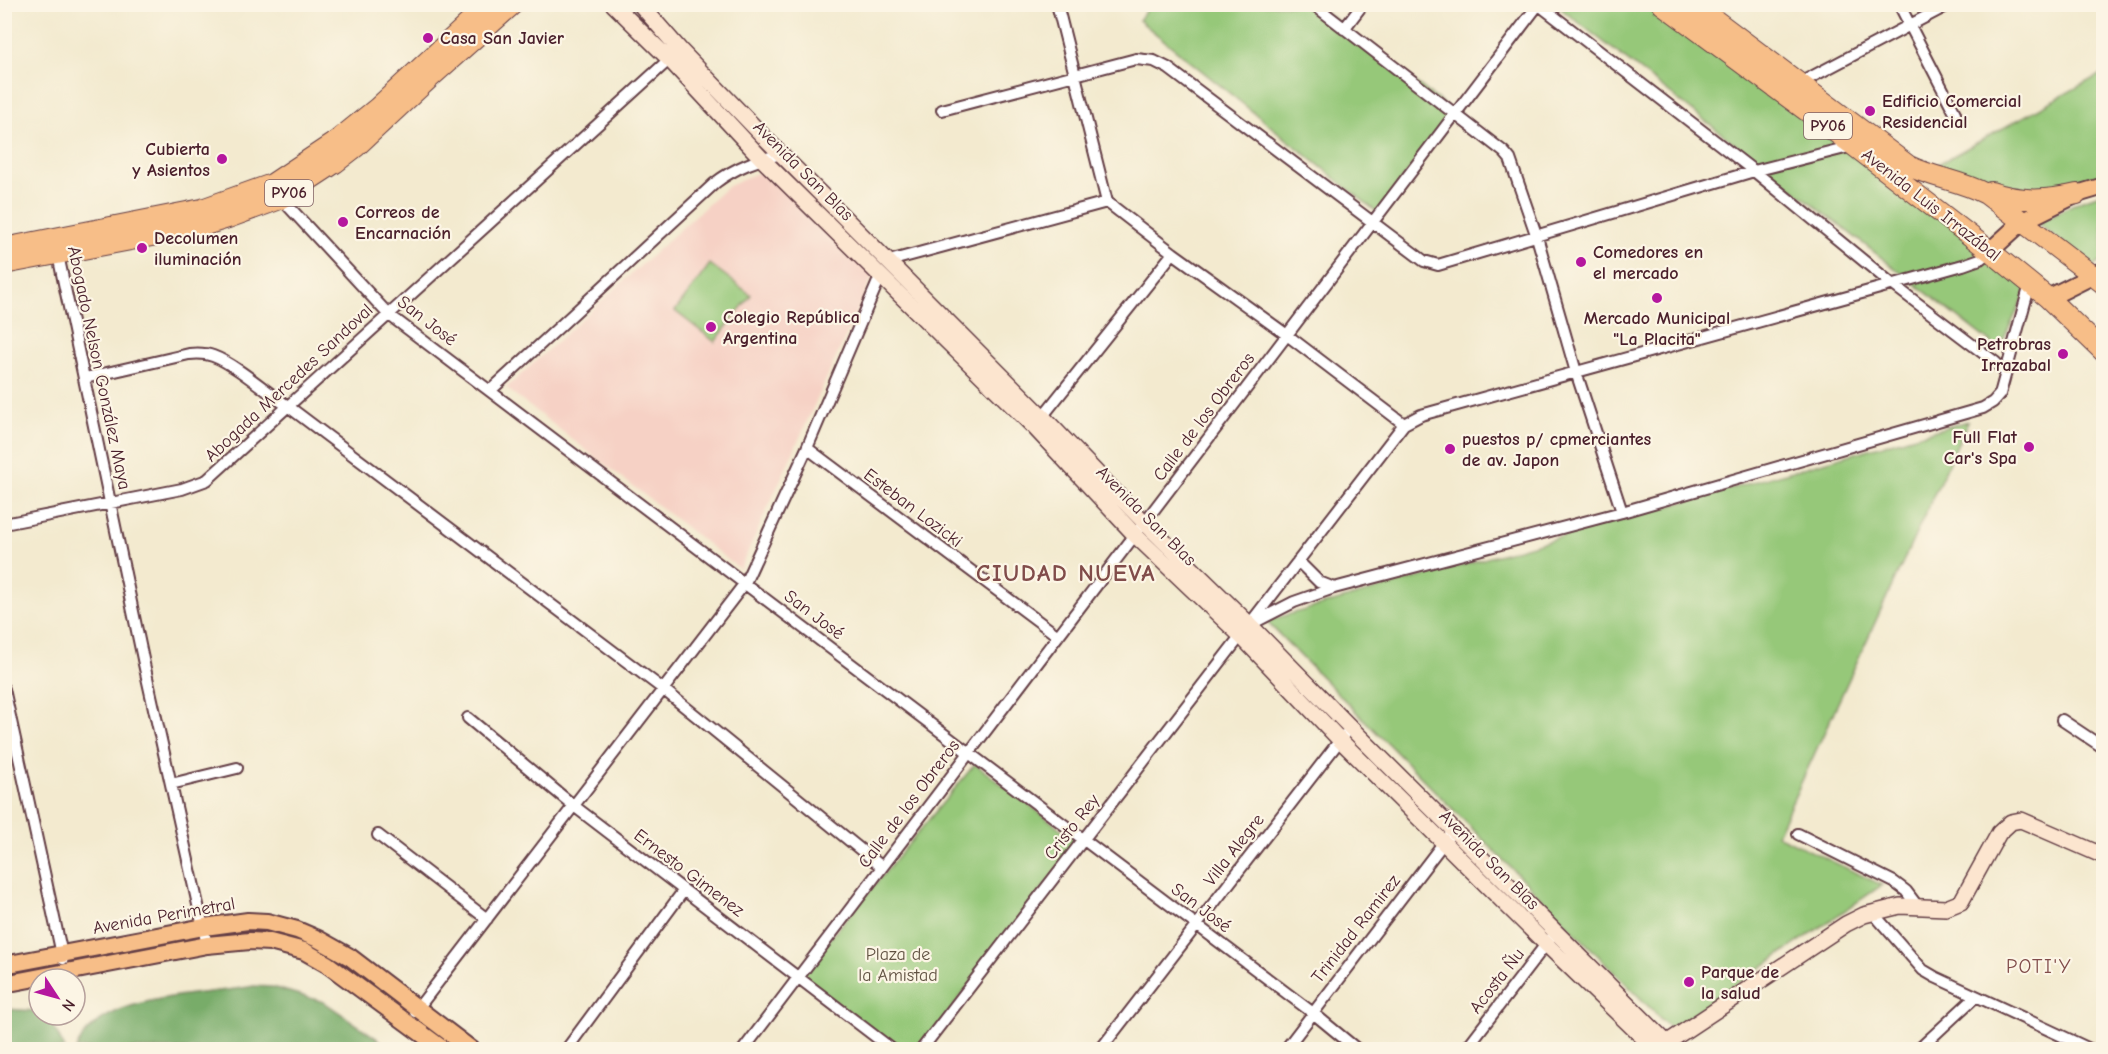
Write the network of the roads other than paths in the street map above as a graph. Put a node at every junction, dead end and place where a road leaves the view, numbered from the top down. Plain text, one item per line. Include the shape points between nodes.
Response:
1 (489, 4) edge
2 (513, 4) edge
3 (613, 4) edge
4 (640, 4) edge
5 (1057, 4) edge
6 (1312, 4) edge
7 (1363, 4) edge
8 (1538, 4) edge
9 (1662, 4) edge
10 (1694, 4) edge
11 (1899, 4) edge
12 (1950, 4) edge
13 (1910, 25) junction
14 (1344, 29) junction
15 (675, 54) junction
16 (1075, 74) junction
17 (1800, 83) junction
18 (942, 110) dead end
19 (1955, 113) dead end
20 (1455, 114) junction
21 (1854, 146) junction
22 (782, 154) junction
23 (762, 159) junction
24 (1754, 171) junction
25 (1970, 186) junction
26 (2103, 186) edge
27 (276, 191) junction
28 (2077, 194) junction
29 (1107, 202) junction
30 (2023, 221) junction
31 (1373, 222) junction
32 (1537, 237) junction
33 (57, 247) junction
34 (4, 248) edge
35 (1990, 251) junction
36 (1173, 253) junction
37 (889, 261) junction
38 (4, 264) edge
39 (2100, 276) edge
40 (880, 277) junction
41 (1892, 284) junction
42 (2030, 284) junction
43 (2048, 298) junction
44 (388, 314) junction
45 (1287, 335) junction
46 (2103, 352) edge
47 (1576, 372) junction
48 (2006, 373) junction
49 (85, 378) junction
50 (491, 390) junction
51 (289, 407) junction
52 (1038, 422) junction
53 (1404, 424) junction
54 (807, 448) junction
55 (111, 503) junction
56 (1622, 512) junction
57 (1144, 522) junction
58 (4, 524) edge
59 (1135, 535) junction
60 (1298, 561) junction
61 (745, 583) junction
62 (1334, 588) junction
63 (1246, 630) junction
64 (1058, 636) junction
65 (4, 689) edge
66 (663, 689) junction
67 (468, 718) dead end
68 (2062, 720) dead end
69 (1350, 727) junction
70 (1340, 740) junction
71 (2103, 748) edge
72 (969, 753) junction
73 (237, 768) dead end
74 (171, 784) junction
75 (574, 806) junction
76 (1454, 829) junction
77 (1798, 834) dead end
78 (378, 836) dead end
79 (1083, 840) junction
80 (1444, 843) junction
81 (2103, 856) edge
82 (882, 867) junction
83 (684, 890) junction
84 (1918, 907) junction
85 (1873, 913) junction
86 (487, 919) junction
87 (1197, 925) junction
88 (204, 927) junction
89 (1551, 938) junction
90 (207, 945) junction
91 (62, 954) junction
92 (4, 965) edge
93 (64, 967) edge
94 (87, 968) edge
95 (799, 976) junction
96 (27, 979) edge
97 (4, 984) edge
98 (1975, 997) junction
99 (418, 1008) junction
100 (1313, 1013) junction
101 (408, 1022) junction
102 (1664, 1048) edge
103 (444, 1050) edge
104 (472, 1050) edge
105 (566, 1050) edge
106 (743, 1050) edge
107 (893, 1050) edge
108 (921, 1050) edge
109 (1100, 1050) edge
110 (1285, 1050) edge
111 (1358, 1050) edge
112 (1465, 1050) edge
113 (1918, 1050) edge
114 (2092, 1050) edge

1 - 27 highway, PY06 via 356,125
2 - 27 highway, PY06 via 357,146
3 - 15 street, Avenida San Blas
4 - 15 street, Avenida San Blas
5 - 16 street
6 - 14 street
7 - 14 street
8 - 20 street, Calle de los Obreros
8 - 24 street
9 - 21 highway, Avenida Luis Irrazábal / PY06
10 - 17 highway, Avenida Luis Irrazábal / PY06
11 - 13 street
12 - 13 street
13 - 17 street
13 - 19 street
14 - 20 street
15 - 22 street, Avenida San Blas
15 - 23 street, Avenida San Blas
15 - 44 street, Abogada Mercedes Sandoval
16 - 18 street
16 - 29 street
16 - 31 street via 1136,59 1154,61
17 - 25 highway, Avenida Luis Irrazábal / PY06 via 1909,166
20 - 31 street, Calle de los Obreros
20 - 32 street via 1510,159
21 - 24 street
21 - 35 highway, Avenida Luis Irrazábal / PY06
22 - 23 street
22 - 37 street, Avenida San Blas
23 - 40 street, Avenida San Blas
23 - 50 street via 715,183
24 - 32 street
24 - 41 street
25 - 28 highway via 2034,201
25 - 30 highway, Avenida Luis Irrazábal / PY06
26 - 28 main road
27 - 33 highway, PY06
27 - 44 street, San José
28 - 30 main road
29 - 36 street
29 - 37 street
30 - 35 main road
30 - 39 highway, Avenida Luis Irrazábal / PY06
31 - 32 street via 1424,261 1438,265
31 - 45 street, Calle de los Obreros
32 - 47 street
33 - 34 highway, PY06
33 - 38 highway, PY06
33 - 49 street, Abogado Nelson González Maya
35 - 41 street via 1971,263
35 - 42 highway, Avenida Luis Irrazábal / PY06
36 - 45 street
36 - 52 street
37 - 52 street, Avenida San Blas
39 - 43 main road
40 - 52 street, Avenida San Blas
40 - 54 street
41 - 47 street
41 - 48 street
42 - 43 highway, Avenida Luis Irrazábal / PY06
42 - 48 street
43 - 46 highway, Avenida Luis Irrazábal / PY06
44 - 50 street, San José
44 - 51 street, Abogada Mercedes Sandoval
45 - 53 street
45 - 57 street, Calle de los Obreros
47 - 53 street via 1421,415
47 - 56 street
48 - 56 street via 2000,394 1983,408
49 - 51 street via 202,353 227,363
49 - 55 street, Abogado Nelson González Maya
50 - 61 street, San José
51 - 55 street, Abogada Mercedes Sandoval via 207,480
51 - 66 street
52 - 57 street, Avenida San Blas
52 - 59 street, Avenida San Blas
53 - 60 street, Cristo Rey
54 - 61 street
54 - 64 street, Esteban Lozicki
55 - 58 street, Abogada Mercedes Sandoval
55 - 74 street, Abogado Nelson González Maya
56 - 62 street
57 - 59 street, Calle de los Obreros
57 - 63 street, Avenida San Blas
59 - 63 street, Avenida San Blas
59 - 64 street, Calle de los Obreros
60 - 62 street via 1319,582
60 - 63 street, Cristo Rey
61 - 66 street
61 - 72 street, San José
62 - 63 street via 1294,602
63 - 69 street, Avenida San Blas
63 - 70 street, Avenida San Blas
63 - 79 street, Cristo Rey
64 - 72 street, Calle de los Obreros
65 - 91 street
66 - 75 street
66 - 82 street
67 - 75 street, Ernesto Gimenez
68 - 71 street
69 - 70 street, Villa Alegre
69 - 76 street, Avenida San Blas
70 - 80 street, Avenida San Blas
70 - 87 street, Villa Alegre
72 - 79 street, San José
72 - 82 street, Calle de los Obreros
73 - 74 street
74 - 88 street, Abogado Nelson González Maya
75 - 83 street, Ernesto Gimenez
75 - 86 street
76 - 80 street, Trinidad Ramirez
76 - 89 street, Avenida San Blas
77 - 84 street via 1894,882
78 - 86 street
79 - 87 street, San José
79 - 108 street, Cristo Rey
80 - 89 street, Avenida San Blas
80 - 100 street, Trinidad Ramirez
81 - 84 street via 2021,820 2011,822 1999,833 1961,902 1947,908
82 - 95 street, Calle de los Obreros
83 - 95 street, Ernesto Gimenez
83 - 105 street
84 - 85 street via 1900,906
85 - 98 street via 1923,970
85 - 102 street via 1846,924
86 - 99 street
87 - 100 street, San José
87 - 109 street, Villa Alegre
88 - 90 street, Abogado Nelson González Maya
88 - 91 main road, Avenida Perimetral
88 - 99 main road, Avenida Perimetral via 248,921 297,930 350,957
89 - 102 street, Avenida San Blas
89 - 112 street, Acosta Ñu
90 - 94 main road, Avenida Perimetral
90 - 101 main road, Avenida Perimetral via 270,942 304,951 343,973
91 - 92 main road, Avenida Perimetral
91 - 93 street
95 - 106 street, Calle de los Obreros
95 - 107 street, Ernesto Gimenez
96 - 97 main road, Avenida Perimetral
98 - 113 street
98 - 114 street
99 - 101 street
99 - 104 main road, Avenida Perimetral
100 - 110 street, Trinidad Ramirez
100 - 111 street, San José
101 - 103 main road, Avenida Perimetral

